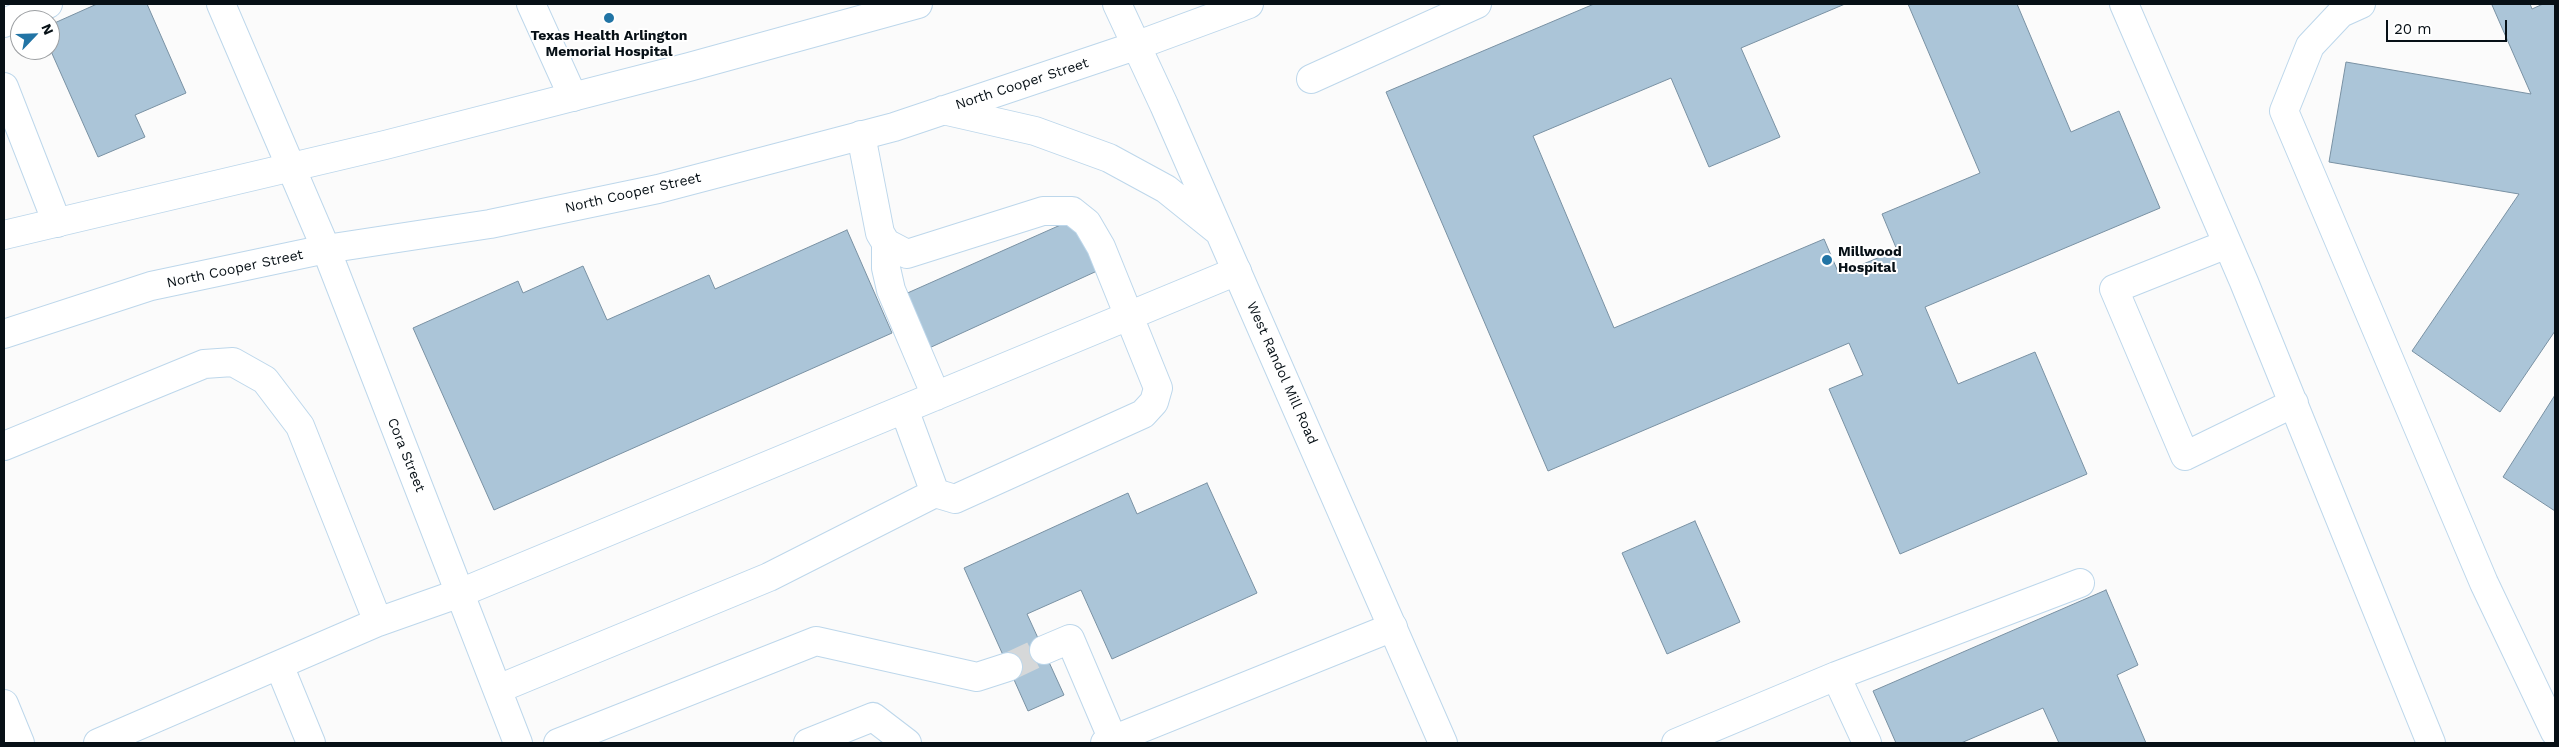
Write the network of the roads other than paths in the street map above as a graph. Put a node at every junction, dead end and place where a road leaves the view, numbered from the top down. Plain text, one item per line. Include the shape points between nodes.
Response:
1 (48, 4) edge
2 (221, 4) edge
3 (531, 4) edge
4 (918, 4) edge
5 (1117, 4) edge
6 (1249, 4) edge
7 (1477, 4) edge
8 (2124, 4) edge
9 (2361, 4) edge
10 (4, 23) edge
11 (1138, 45) junction
12 (1311, 79) dead end
13 (4, 87) edge
14 (573, 96) junction
15 (943, 110) junction
16 (861, 135) junction
17 (289, 168) junction
18 (56, 223) junction
19 (1220, 233) junction
20 (4, 235) edge
21 (886, 243) junction
22 (2227, 244) junction
23 (326, 249) junction
24 (1237, 271) junction
25 (1130, 316) junction
26 (4, 334) edge
27 (936, 396) junction
28 (2294, 404) junction
29 (904, 409) junction
30 (4, 446) edge
31 (935, 493) junction
32 (2080, 583) dead end
33 (460, 593) junction
34 (378, 622) junction
35 (1393, 627) junction
36 (1044, 650) tunnel mouth
37 (279, 665) junction
38 (1008, 666) tunnel mouth
39 (1836, 676) junction
40 (498, 689) junction
41 (4, 704) edge
42 (2555, 732) edge
43 (1142, 737) edge
44 (1109, 742) edge
45 (1441, 742) edge
46 (20, 743) edge
47 (98, 743) edge
48 (311, 743) edge
49 (518, 743) edge
50 (558, 743) edge
51 (808, 743) edge
52 (907, 743) edge
53 (1676, 743) edge
54 (1867, 743) edge
55 (2431, 743) edge

1 - 10 main road
2 - 17 main road, Cora Street
3 - 14 main road
4 - 14 main road
5 - 11 main road, West Randol Mill Road
6 - 11 main road, North Cooper Street
7 - 12 main road
8 - 22 main road
9 - 42 main road via 2341,12 2310,46 2284,111 2484,583
11 - 15 main road, North Cooper Street
11 - 19 main road, West Randol Mill Road
13 - 18 main road
14 - 17 main road
15 - 16 main road, North Cooper Street
15 - 19 main road via 1035,131 1109,158 1166,189
16 - 21 main road via 880,233
16 - 23 main road, North Cooper Street via 658,189 490,224
17 - 18 main road
17 - 23 main road, Cora Street
18 - 20 main road
19 - 24 main road, West Randol Mill Road
21 - 25 main road via 907,254 1043,211 1072,211 1087,223 1101,247
21 - 27 main road via 886,268 891,290
22 - 28 main road
22 - 28 main road via 2114,288 2185,456
23 - 26 main road, North Cooper Street via 151,286
23 - 33 main road, Cora Street
24 - 25 main road
24 - 35 main road, West Randol Mill Road
25 - 27 main road
25 - 31 main road via 1158,388 1154,402 1143,414 954,499
27 - 29 main road
28 - 55 main road
29 - 31 main road
29 - 33 main road
30 - 34 main road via 204,364 233,362 265,380 300,426
31 - 40 main road via 769,577
32 - 39 main road
33 - 34 main road
33 - 40 main road, Cora Street
34 - 37 main road
35 - 43 main road
35 - 45 main road, West Randol Mill Road
36 - 44 main road via 1070,638
37 - 47 main road
37 - 48 main road
38 - 50 main road via 977,677 816,640
39 - 53 main road
39 - 54 main road
40 - 49 main road, Cora Street
41 - 46 main road
43 - 44 main road
51 - 52 main road via 873,717

